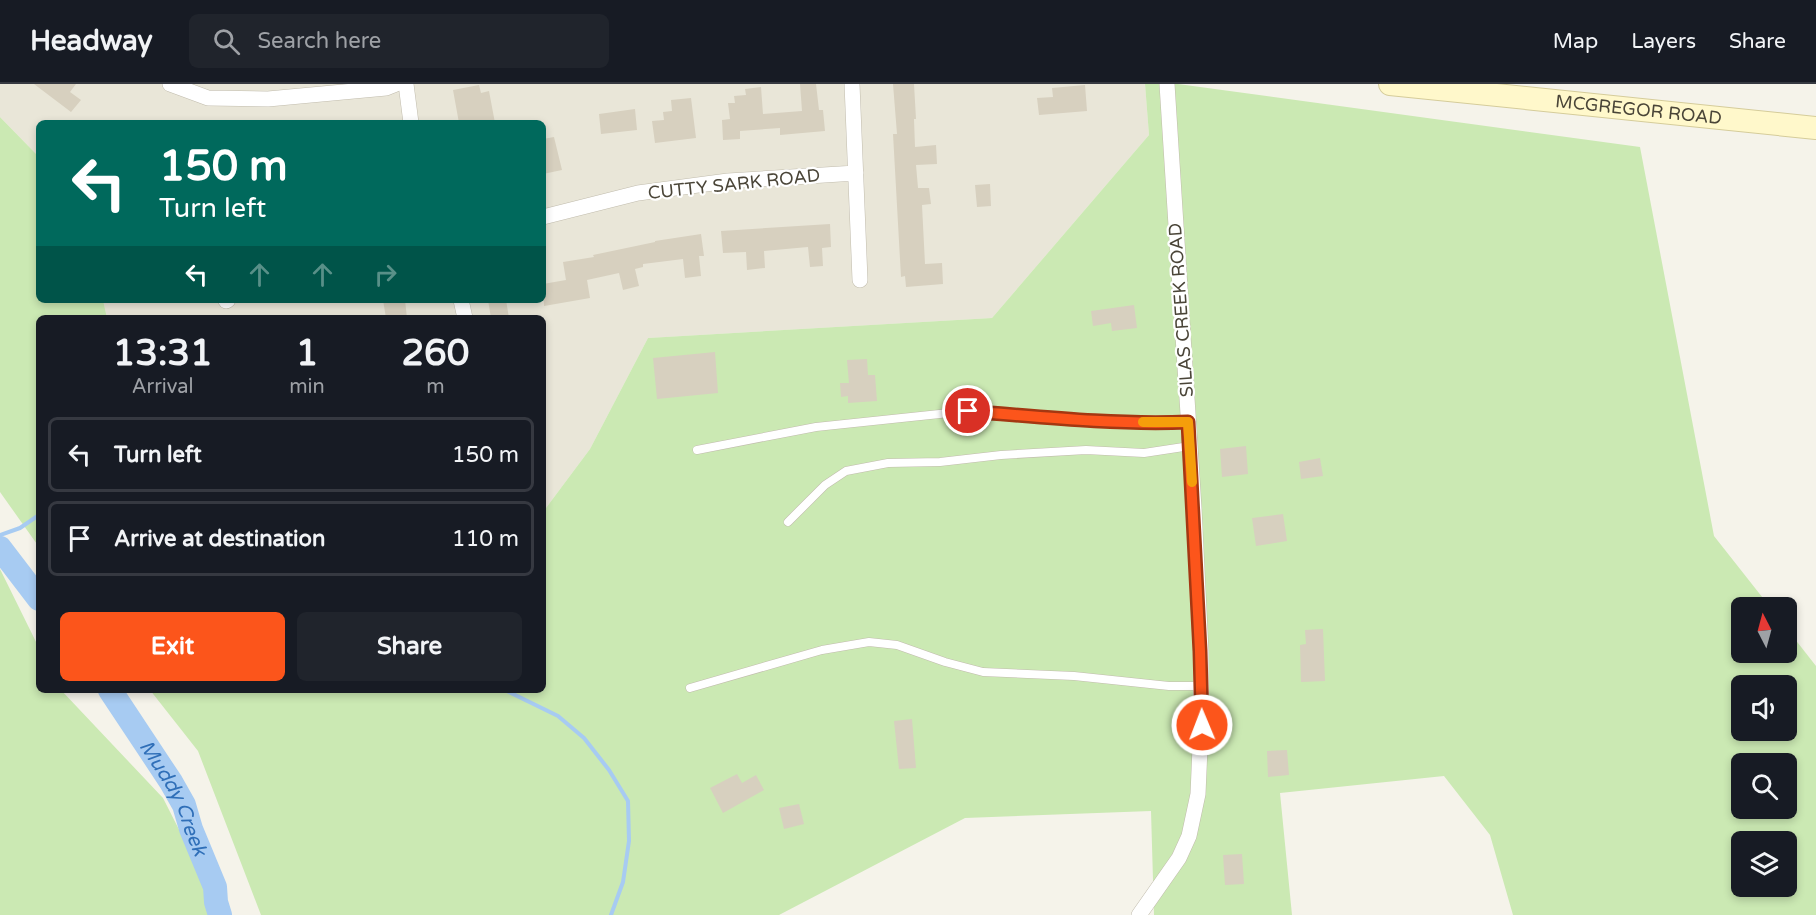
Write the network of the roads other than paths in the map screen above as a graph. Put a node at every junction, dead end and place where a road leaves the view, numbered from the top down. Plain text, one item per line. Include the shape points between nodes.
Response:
1 (170, 84) edge
2 (396, 84) edge
3 (406, 84) edge
4 (852, 84) edge
5 (1167, 84) edge
6 (1390, 84) edge
7 (411, 120) edge
8 (1816, 128) edge
9 (856, 172) junction
10 (546, 216) edge
11 (860, 280) dead end
12 (1188, 422) junction
13 (1190, 446) junction
14 (697, 450) dead end
15 (788, 522) dead end
16 (1201, 686) junction
17 (690, 688) dead end
18 (1139, 915) edge

1 - 2 street via 208,98 268,99
3 - 7 street
4 - 9 street
5 - 12 street, SILAS CREEK ROAD
6 - 8 street, MCGREGOR ROAD
9 - 10 street, CUTTY SARK ROAD via 728,181 638,193
9 - 11 street
12 - 13 street, SILAS CREEK ROAD
12 - 14 lane via 1065,419 968,411 816,427
13 - 15 lane via 1144,453 1086,450 888,463 846,471 825,485
13 - 16 street, SILAS CREEK ROAD
16 - 17 lane via 983,672 897,645 868,642 822,650
16 - 18 street, SILAS CREEK ROAD via 1198,794 1192,827 1179,858

